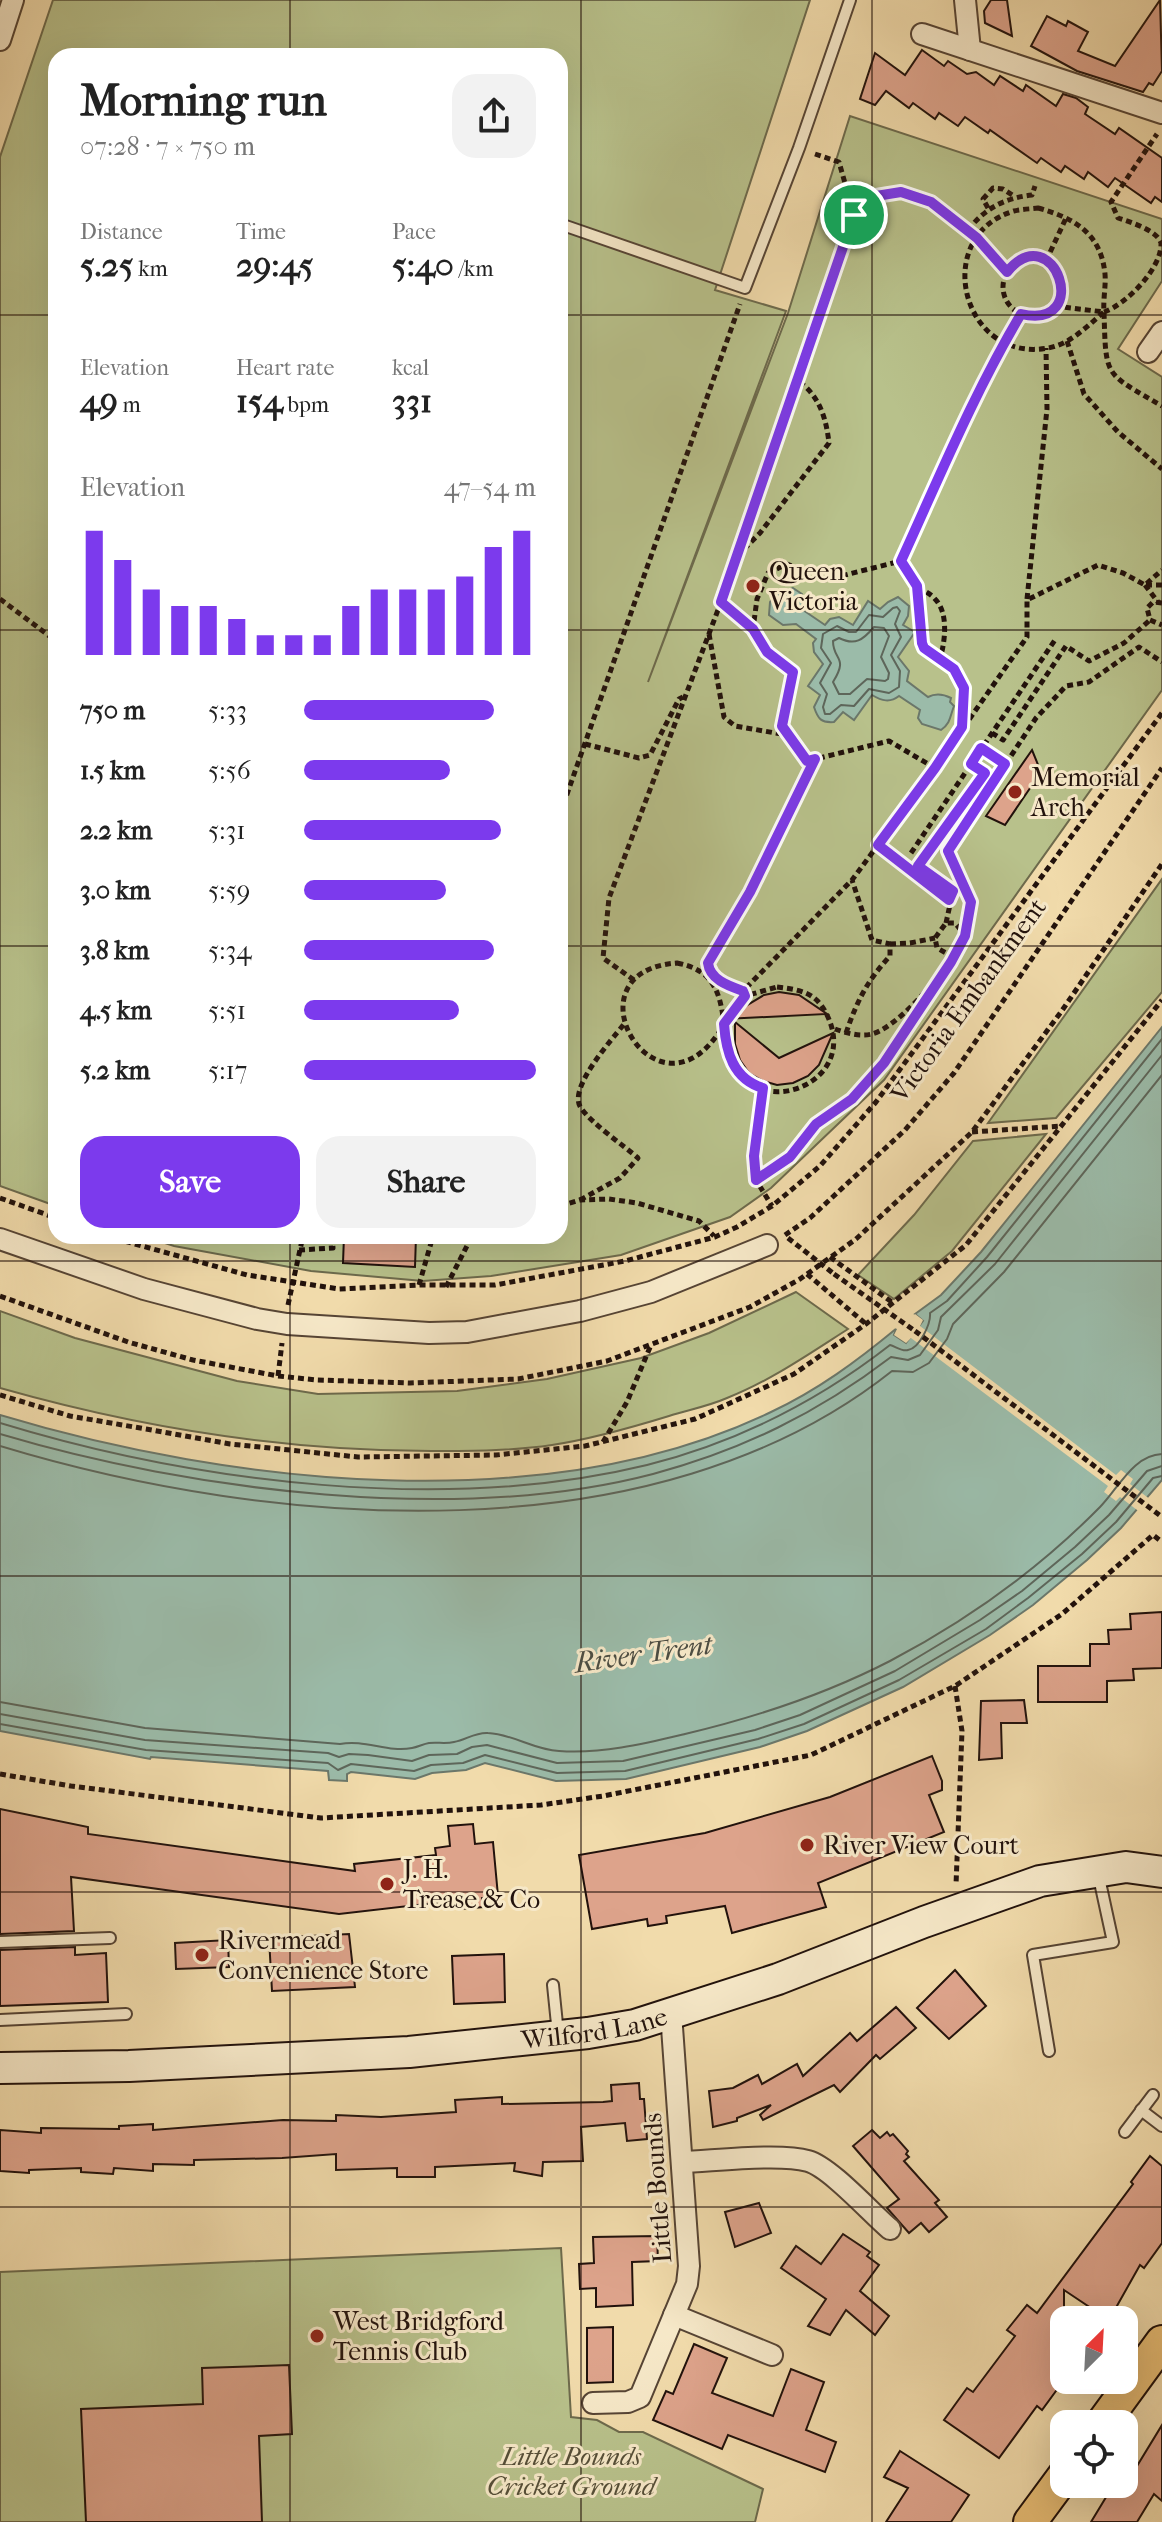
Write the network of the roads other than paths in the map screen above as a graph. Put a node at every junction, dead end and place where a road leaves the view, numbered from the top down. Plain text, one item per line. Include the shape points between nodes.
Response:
1 (13, 0) edge
2 (850, 0) edge
3 (965, 0) edge
4 (922, 34) dead end
5 (0, 40) edge
6 (970, 50) junction
7 (1161, 115) edge
8 (568, 227) edge
9 (1162, 332) edge
10 (1148, 352) dead end
11 (0, 1239) edge
12 (776, 1240) road end
13 (1097, 1871) junction
14 (1162, 1872) edge
15 (110, 1938) dead end
16 (0, 1942) edge
17 (553, 1985) dead end
18 (671, 2013) junction
19 (126, 2014) dead end
20 (0, 2020) edge
21 (558, 2036) junction
22 (1049, 2051) dead end
23 (0, 2068) edge
24 (1153, 2095) dead end
25 (1141, 2110) junction
26 (1162, 2126) edge
27 (1125, 2132) dead end
28 (682, 2162) junction
29 (890, 2229) dead end
30 (674, 2315) junction
31 (1162, 2342) edge
32 (772, 2355) dead end
33 (593, 2403) dead end
34 (1112, 2410) edge
35 (1050, 2495) edge
36 (1030, 2522) edge

1 - 5 street
2 - 8 lane via 745,288
3 - 6 street
4 - 6 street
6 - 7 street
9 - 10 street
11 - 12 street via 144,1289 257,1319 429,1333 480,1330 651,1292
13 - 14 main road, Wilford Lane via 1126,1867
13 - 18 main road, Wilford Lane via 1040,1881 778,1979
13 - 22 lane via 1113,1942 1033,1955
15 - 16 lane
17 - 21 lane
18 - 21 main road, Wilford Lane via 635,2025
18 - 28 street, Little Bounds
19 - 20 lane
21 - 23 main road, Wilford Lane via 409,2052
24 - 25 lane
25 - 26 lane
25 - 27 lane
28 - 29 street via 810,2161
28 - 30 street, Little Bounds via 689,2266
30 - 32 street
30 - 33 street, Little Bounds via 640,2397
31 - 34 main road
35 - 36 main road

